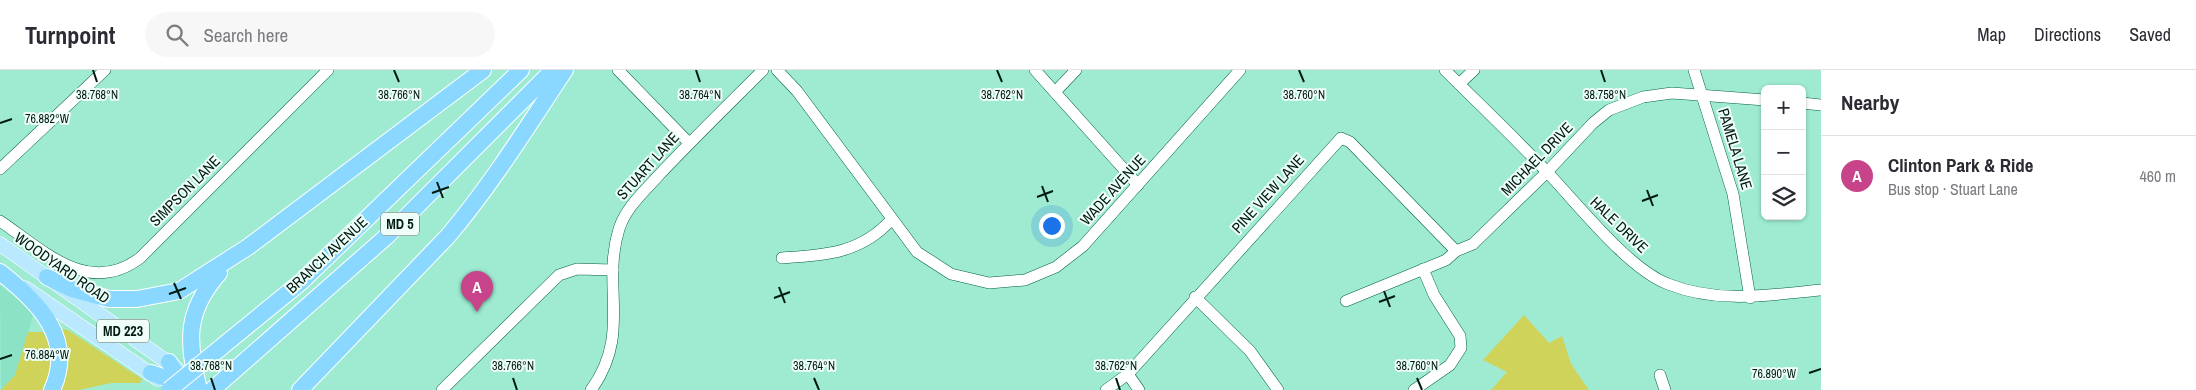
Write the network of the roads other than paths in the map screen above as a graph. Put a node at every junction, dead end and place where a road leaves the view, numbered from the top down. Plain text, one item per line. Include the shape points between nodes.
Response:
1 (105, 70) edge
2 (328, 70) edge
3 (483, 70) edge
4 (521, 70) edge
5 (553, 70) edge
6 (565, 70) edge
7 (618, 70) edge
8 (763, 70) edge
9 (777, 70) edge
10 (1035, 70) edge
11 (1076, 70) edge
12 (1240, 70) edge
13 (1445, 70) edge
14 (1474, 70) edge
15 (1694, 70) edge
16 (1459, 84) junction
17 (1055, 92) junction
18 (1703, 96) junction
19 (1761, 100) edge
20 (1806, 103) edge
21 (1821, 105) edge
22 (689, 143) junction
23 (0, 169) edge
24 (1547, 172) junction
25 (1138, 185) junction
26 (891, 220) junction
27 (0, 221) edge
28 (0, 245) edge
29 (1456, 251) junction
30 (234, 256) junction
31 (782, 258) dead end
32 (1423, 269) junction
33 (613, 270) junction
34 (0, 271) edge
35 (47, 277) junction
36 (1821, 290) edge
37 (1195, 297) junction
38 (1750, 298) junction
39 (1346, 301) dead end
40 (330, 359) junction
41 (169, 362) joint
42 (151, 373) joint
43 (1128, 374) junction
44 (1660, 375) dead end
45 (191, 389) edge
46 (52, 390) edge
47 (285, 390) edge
48 (300, 390) edge
49 (442, 390) edge
50 (591, 390) edge
51 (1106, 390) edge
52 (1139, 390) edge
53 (1278, 390) edge
54 (1414, 390) edge
55 (1665, 390) edge

1 - 23 street
2 - 27 street, SIMPSON LANE via 135,262 119,270 80,271
3 - 30 highway
4 - 45 highway, BRANCH AVENUE / MD 5, bridge via 301,282 219,349
5 - 45 highway, BRANCH AVENUE / MD 5 via 387,236 238,368
6 - 40 highway via 506,162 469,212
7 - 22 street
8 - 22 street, STUART LANE
9 - 26 street, WADE AVENUE
10 - 17 street
11 - 17 street
12 - 25 street, WADE AVENUE
13 - 16 street, HALE DRIVE
14 - 16 street
15 - 18 street, PAMELA LANE
16 - 24 street, HALE DRIVE
17 - 25 street
18 - 19 street, MICHAEL DRIVE
18 - 24 street, MICHAEL DRIVE via 1657,94 1620,104 1603,113
18 - 38 street, PAMELA LANE via 1737,209
20 - 21 street
22 - 33 street, STUART LANE via 628,210 618,232
24 - 29 street, MICHAEL DRIVE via 1472,244
24 - 38 street, HALE DRIVE via 1617,246 1652,276 1666,284 1703,294
25 - 26 street, WADE AVENUE via 1083,246 1056,267 1025,280 989,283 951,274 917,252
26 - 31 street via 881,231 855,247 829,255
28 - 35 main road, WOODYARD ROAD / MD 223
29 - 32 street, MICHAEL DRIVE via 1446,260
29 - 37 street, PINE VIEW LANE via 1343,138 1330,148
30 - 35 highway via 179,291 137,299 109,299 72,290
30 - 45 highway via 203,291 195,311 191,336
32 - 39 street, MICHAEL DRIVE
32 - 54 street via 1460,336 1461,348 1450,365
33 - 49 street via 577,270 559,275
33 - 50 street, STUART LANE via 613,343 603,371
34 - 42 main road, MD 223
34 - 46 highway via 36,303 53,326 58,358
35 - 41 main road, WOODYARD ROAD / MD 223
36 - 38 street, HALE DRIVE
37 - 43 street, PINE VIEW LANE
37 - 53 street via 1250,351
40 - 47 highway
40 - 48 highway
41 - 45 highway
42 - 45 highway
43 - 51 street, PINE VIEW LANE
43 - 52 street
44 - 55 street

